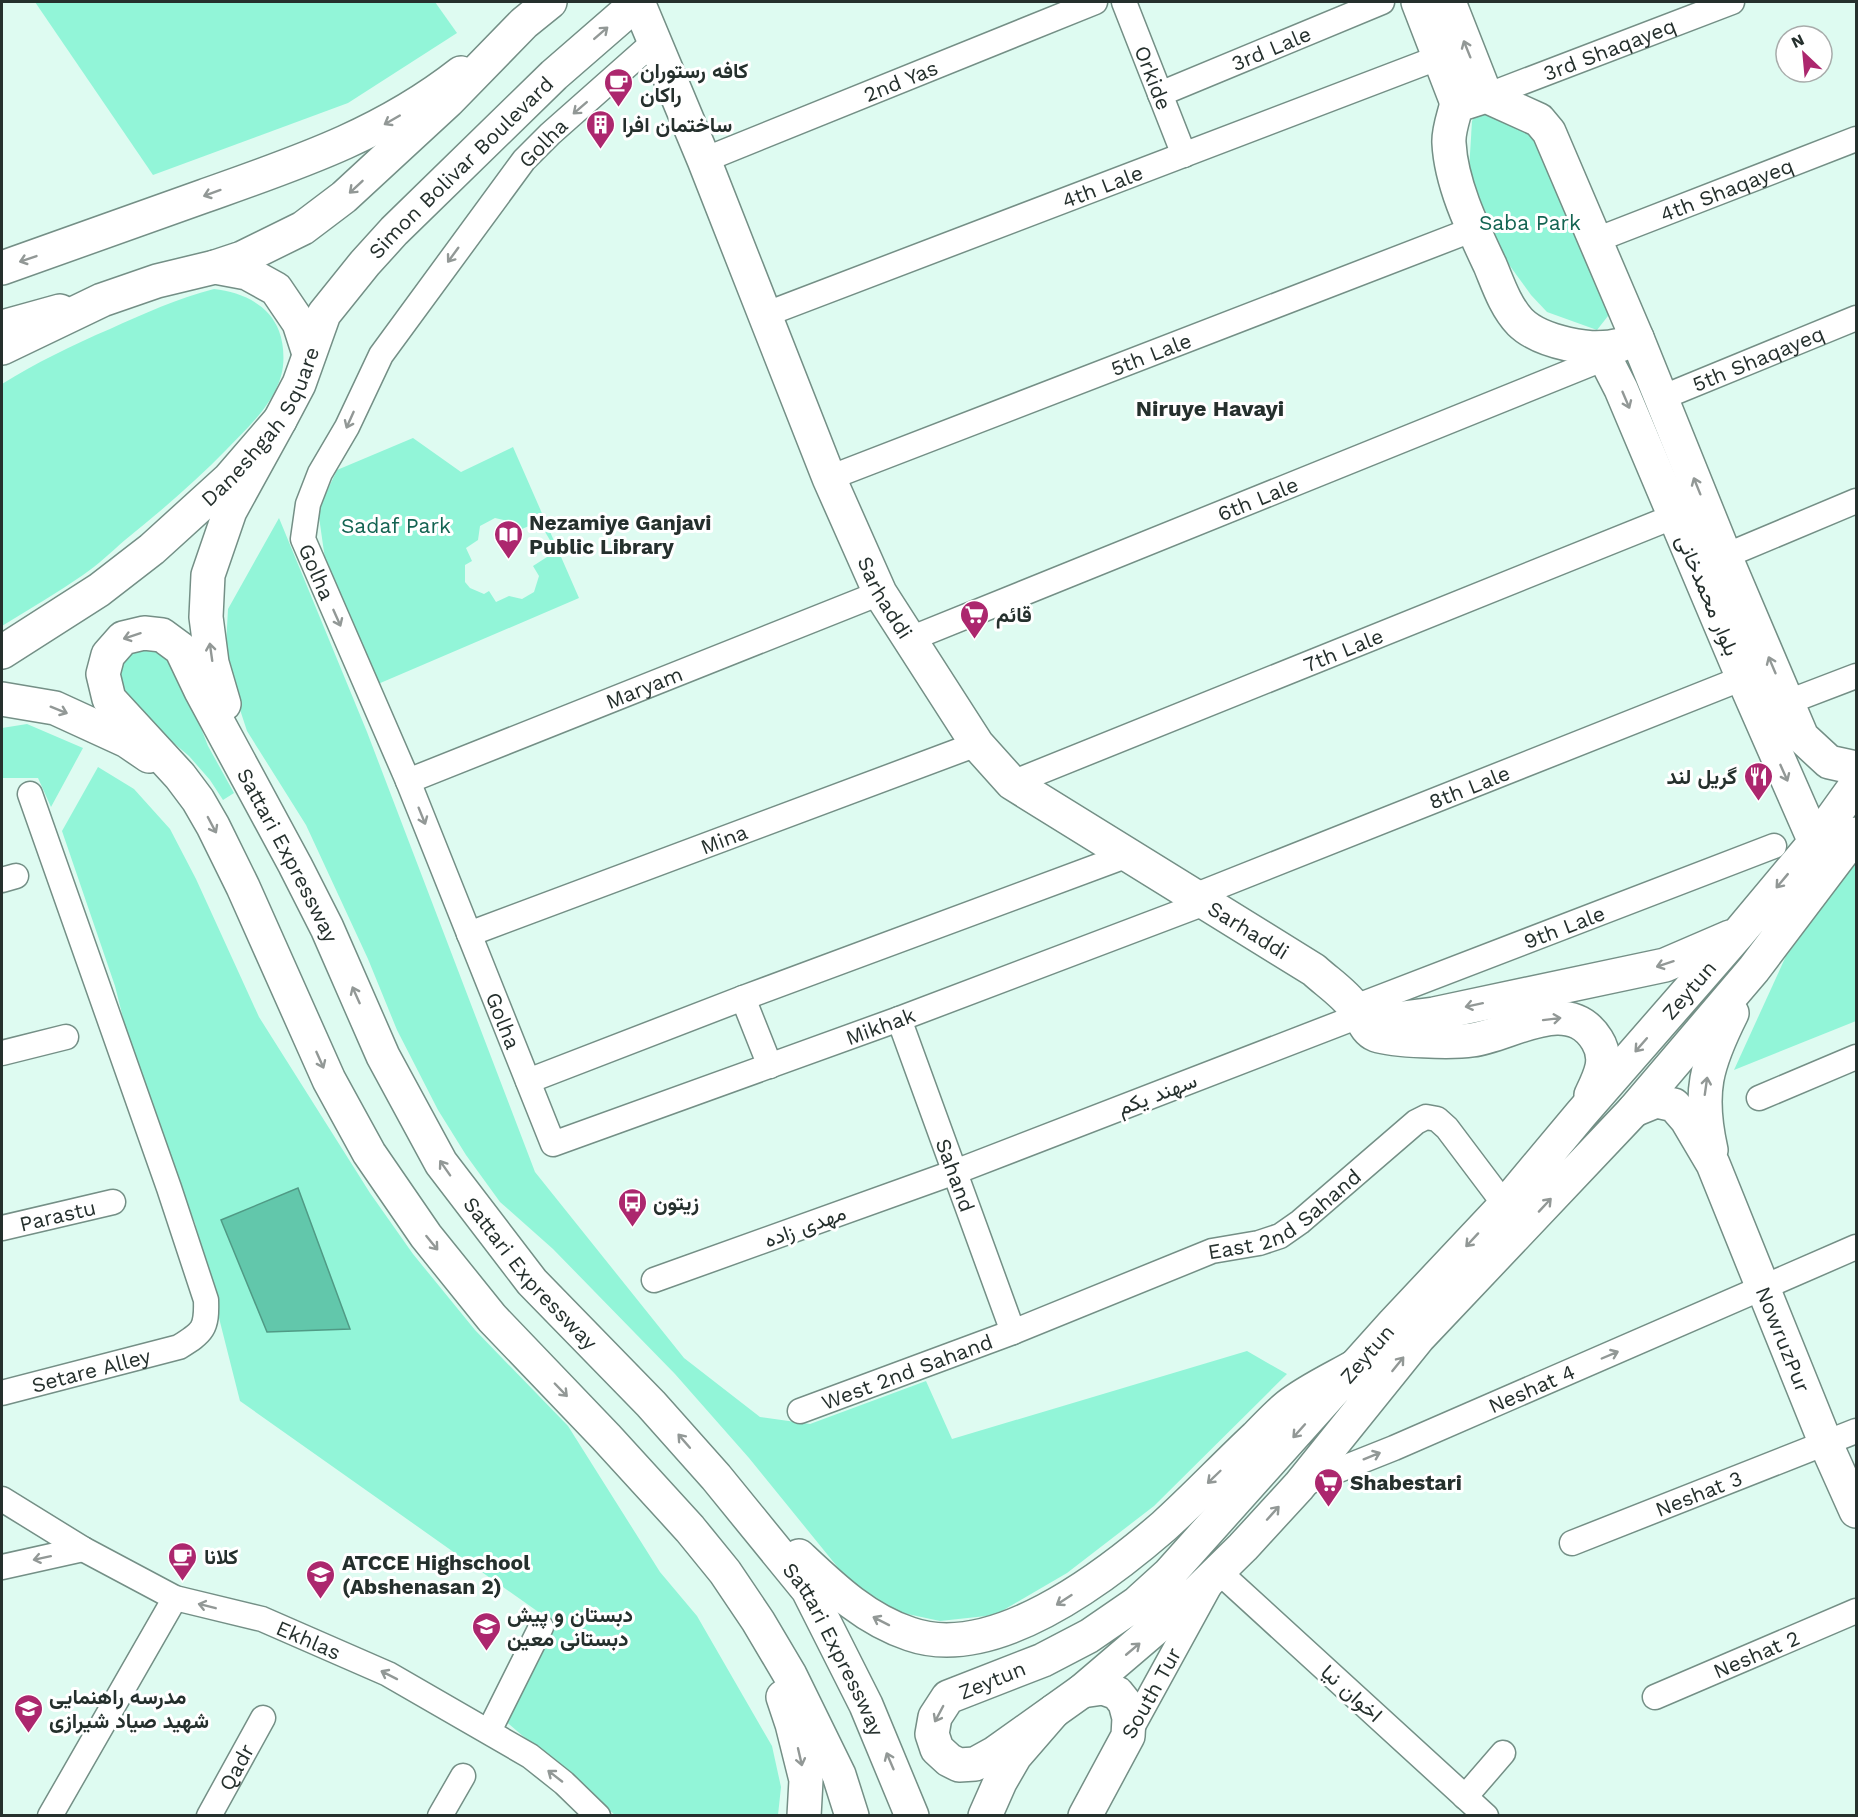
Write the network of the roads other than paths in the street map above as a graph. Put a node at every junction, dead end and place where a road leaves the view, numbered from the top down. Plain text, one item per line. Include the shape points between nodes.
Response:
1 (550, 2) edge
2 (638, 2) edge
3 (1095, 2) edge
4 (1124, 2) edge
5 (1382, 2) edge
6 (1418, 2) edge
7 (1449, 2) edge
8 (1732, 2) edge
9 (524, 23) junction
10 (655, 41) junction
11 (1440, 57) junction
12 (1160, 94) junction
13 (1472, 99) junction
14 (1857, 139) edge
15 (1184, 155) junction
16 (704, 160) junction
17 (1474, 229) junction
18 (1596, 240) junction
19 (215, 267) junction
20 (2, 268) edge
21 (102, 300) junction
22 (764, 315) junction
23 (1857, 318) edge
24 (2, 327) edge
25 (1637, 338) junction
26 (2, 348) edge
27 (1602, 353) junction
28 (309, 354) junction
29 (1661, 399) junction
30 (280, 420) junction
31 (829, 478) junction
32 (1857, 501) edge
33 (1675, 516) junction
34 (1725, 556) junction
35 (880, 593) junction
36 (910, 639) junction
37 (2, 652) edge
38 (1857, 676) edge
39 (1743, 678) junction
40 (2, 699) edge
41 (1784, 720) junction
42 (977, 744) junction
43 (1857, 768) edge
44 (180, 776) junction
45 (408, 781) junction
46 (1012, 783) junction
47 (1857, 785) edge
48 (254, 787) junction
49 (30, 794) dead end
50 (1857, 834) edge
51 (1815, 842) junction
52 (1774, 846) dead end
53 (1128, 855) junction
54 (1200, 899) junction
55 (469, 934) junction
56 (1738, 934) junction
57 (1754, 969) junction
58 (743, 998) junction
59 (1357, 1012) junction
60 (899, 1019) junction
61 (66, 1037) dead end
62 (2, 1053) edge
63 (1857, 1057) edge
64 (770, 1066) junction
65 (528, 1080) junction
66 (1759, 1098) dead end
67 (1634, 1110) junction
68 (1581, 1114) junction
69 (552, 1144) joint
70 (1713, 1164) junction
71 (955, 1172) junction
72 (112, 1202) dead end
73 (1505, 1205) junction
74 (2, 1228) edge
75 (1857, 1247) edge
76 (654, 1280) dead end
77 (1764, 1288) junction
78 (1013, 1332) junction
79 (1359, 1364) junction
80 (2, 1393) edge
81 (800, 1410) dead end
82 (1857, 1431) edge
83 (1826, 1444) junction
84 (716, 1478) junction
85 (1299, 1486) junction
86 (2, 1499) edge
87 (1857, 1511) edge
88 (1572, 1543) dead end
89 (83, 1549) junction
90 (2, 1567) edge
91 (1218, 1571) junction
92 (175, 1598) junction
93 (1857, 1611) edge
94 (758, 1621) junction
95 (540, 1627) dead end
96 (1082, 1690) junction
97 (1655, 1697) dead end
98 (1054, 1711) junction
99 (263, 1718) dead end
100 (489, 1731) junction
101 (1128, 1736) junction
102 (1503, 1753) dead end
103 (463, 1776) dead end
104 (1474, 1809) edge
105 (50, 1815) edge
106 (209, 1815) edge
107 (440, 1815) edge
108 (598, 1815) edge
109 (804, 1815) edge
110 (852, 1815) edge
111 (912, 1815) edge
112 (985, 1815) edge
113 (1085, 1815) edge

1 - 9 main road
2 - 10 main road, Sarhaddi
28 -> 2 main road, Simon Bolivar Boulevard via 324,314 394,231 562,67
3 - 16 street, 2nd Yas
4 - 12 street, Orkide
5 - 12 street, 3rd Lale
6 - 11 main road
13 -> 7 main road
8 - 13 street, 3rd Shaqayeq
9 -> 19 main road via 448,101 344,197 303,228
9 -> 20 main road via 438,91 364,135
10 - 16 main road, Sarhaddi
10 -> 45 street, Golha via 550,134 494,199 381,355 308,504 303,539
11 - 13 main road
11 - 15 street, 4th Lale
12 - 15 street, Orkide
13 - 17 main road via 1449,141 1452,168
13 - 18 main road, بلوار محمدخانی via 1539,120 1549,132
14 - 18 street, 4th Shaqayeq
15 - 22 street, 4th Lale
16 - 22 main road, Sarhaddi
17 - 27 main road via 1507,304 1521,322 1538,334
17 - 31 street, 5th Lale
18 - 25 main road, بلوار محمدخانی
19 - 21 main road, Daneshgah Square
19 - 28 main road, Daneshgah Square via 247,273 276,289 299,323
21 - 24 main road
21 - 26 main road, Daneshgah Square
22 - 31 main road, Sarhaddi
23 - 29 street, 5th Shaqayeq
25 - 27 main road
25 - 29 main road, بلوار محمدخانی
27 -> 33 main road, بلوار محمدخانی via 1622,389
27 - 36 street, 6th Lale
28 - 30 main road, Daneshgah Square
34 -> 29 main road, بلوار محمدخانی
30 - 37 main road, Daneshgah Square via 229,479 152,549 99,590
48 -> 30 main road via 212,663 206,617 208,575 230,511
31 - 35 main road, Sarhaddi
32 - 34 street
33 - 39 main road, بلوار محمدخانی
33 - 46 street, 7th Lale
41 -> 34 main road, بلوار محمدخانی
35 - 36 main road, Sarhaddi
35 - 45 street, Maryam
36 - 42 main road, Sarhaddi
38 - 41 street
39 - 41 main road, بلوار محمدخانی
39 - 54 street, 8th Lale
40 -> 44 main road via 55,708 126,741
41 - 43 main road, بلوار محمدخانی via 1828,762
41 -> 51 main road, بلوار محمدخانی
42 - 46 main road, Sarhaddi
42 - 55 street, Mina
48 -> 44 main road, Sattari Expressway via 181,649 162,635 144,633 123,638 108,655 103,674 110,699
44 -> 94 main road via 213,826 329,1080 369,1153 426,1236 492,1318 690,1529
45 -> 55 street, Golha
46 - 53 main road, Sarhaddi
47 - 51 main road, Zeytun
84 -> 48 main road, Sattari Expressway via 651,1404 532,1282 441,1163 383,1056 327,928
49 - 80 street, Setare Alley via 161,1166 206,1300 206,1318 199,1334 179,1347
50 - 57 main road, Zeytun
51 -> 56 main road, Zeytun
52 - 59 street, 9th Lale
53 - 54 main road, Sarhaddi
53 - 58 street
54 - 59 main road, Sarhaddi via 1314,970
54 - 60 street, Mikhak
55 - 65 street, Golha
56 -> 59 main road via 1665,965 1434,1014 1403,1018
56 -> 68 main road, Zeytun
57 - 67 main road, Zeytun
70 -> 57 main road, NowruzPur via 1704,1119 1705,1085 1714,1048
58 - 64 street
58 - 65 street
59 -> 68 main road, Sarhaddi via 1376,1035 1411,1040 1472,1040 1551,1017 1581,1023 1593,1032 1604,1060 1601,1075
59 - 71 street, سهند يكم
60 - 64 street, Mikhak
60 - 71 street, Sahand
61 - 62 street
63 - 66 street
64 - 69 street, Mikhak
65 - 69 street, Golha
67 - 70 main road, NowruzPur via 1656,1101 1674,1105
85 -> 67 main road, Zeytun via 1419,1337
68 - 73 main road, Zeytun
70 - 77 main road, NowruzPur
71 - 76 street, مهدی زاده
71 - 78 street, Sahand
72 - 74 street, Parastu
73 - 78 street, East 2nd Sahand via 1447,1128 1437,1119 1426,1117 1280,1236 1212,1251
73 -> 79 main road, Zeytun
75 - 77 street, Neshat 4
77 - 83 main road, NowruzPur
85 -> 77 street, Neshat 4
78 - 81 street, West 2nd Sahand
79 -> 84 main road via 1289,1405 1164,1526 1101,1576 1014,1626 980,1635 944,1641 912,1635 878,1621 839,1594
79 -> 98 main road, Zeytun via 1169,1574 1137,1603 1089,1636 1043,1660 948,1697 935,1717 932,1734 938,1749 950,1760 958,1765 975,1764
82 - 83 street, Neshat 3
83 - 87 main road, NowruzPur
83 - 88 street, Neshat 3
111 -> 84 main road, Sattari Expressway via 866,1705 808,1590
91 -> 85 main road, Zeytun
86 - 89 street, Ekhlas
89 -> 90 street
89 - 92 street, Ekhlas
96 -> 91 main road, Zeytun via 1159,1627
91 - 101 street, South Tur
91 - 104 street, اخوان نیا
100 -> 92 street, Ekhlas via 388,1674 262,1619
92 - 105 street
93 - 97 street, Neshat 2
94 -> 109 main road via 806,1780
94 - 110 main road via 790,1675 839,1774
95 - 100 street
96 - 98 main road, Zeytun
96 - 101 main road via 1103,1688 1117,1694 1125,1703 1129,1718
98 - 112 main road via 1015,1756
99 - 106 street, Qadr
108 -> 100 street, Ekhlas via 564,1783
101 - 113 main road, South Tur
102 - 104 street
103 - 107 street

